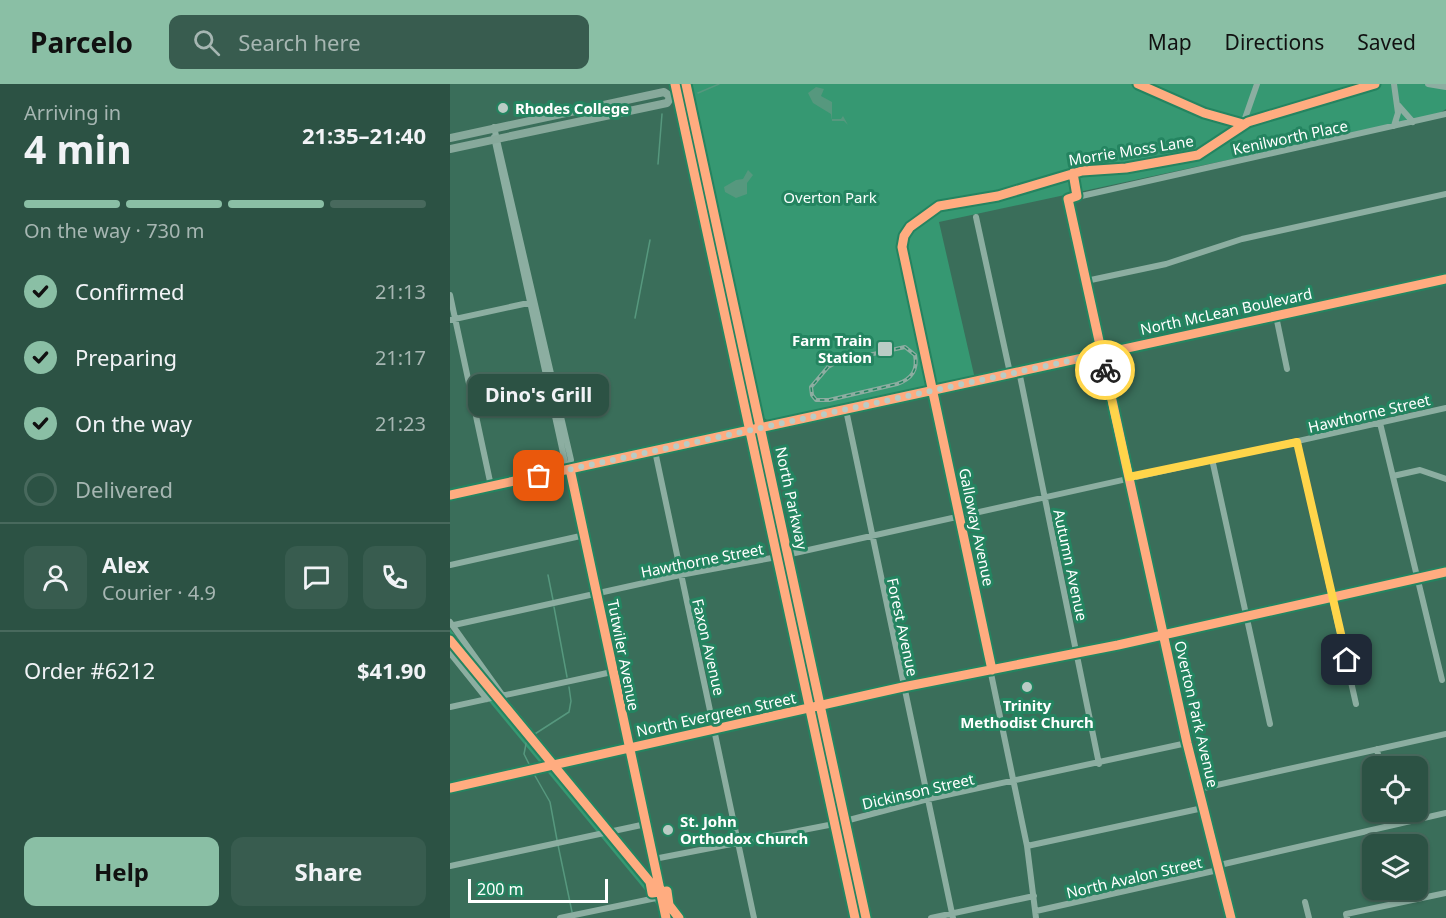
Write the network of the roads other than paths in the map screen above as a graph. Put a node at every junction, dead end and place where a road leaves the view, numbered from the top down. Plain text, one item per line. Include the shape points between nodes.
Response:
1 (675, 84) edge
2 (1138, 84) edge
3 (1257, 84) edge
4 (1375, 84) edge
5 (1394, 84) edge
6 (1428, 84) edge
7 (1437, 87) junction
8 (1446, 87) edge
9 (687, 88) edge
10 (1446, 93) edge
11 (674, 96) junction
12 (1398, 105) junction
13 (585, 108) junction
14 (574, 110) junction
15 (1446, 114) edge
16 (587, 119) junction
17 (577, 122) junction
18 (1413, 122) junction
19 (1243, 124) junction
20 (1394, 126) junction
21 (494, 127) junction
22 (450, 138) edge
23 (497, 140) junction
24 (450, 149) edge
25 (1446, 194) edge
26 (1068, 199) joint
27 (976, 217) dead end
28 (902, 247) joint
29 (1446, 279) edge
30 (1086, 282) junction
31 (450, 295) edge
32 (533, 302) junction
33 (1276, 316) junction
34 (453, 319) edge
35 (1101, 354) junction
36 (1287, 369) dead end
37 (1014, 372) junction
38 (934, 390) junction
39 (1446, 408) edge
40 (846, 410) junction
41 (1380, 423) junction
42 (761, 428) junction
43 (750, 432) junction
44 (1297, 442) junction
45 (655, 451) junction
46 (1212, 459) junction
47 (570, 469) junction
48 (1393, 476) junction
49 (1129, 477) junction
50 (1446, 479) edge
51 (490, 486) junction
52 (450, 495) edge
53 (1044, 496) junction
54 (960, 516) junction
55 (585, 535) junction
56 (872, 535) junction
57 (788, 554) junction
58 (777, 557) junction
59 (450, 565) edge
60 (1446, 572) edge
61 (680, 575) junction
62 (1417, 578) junction
63 (597, 594) junction
64 (1333, 596) junction
65 (1247, 614) junction
66 (452, 624) edge
67 (1163, 634) junction
68 (450, 653) edge
69 (1077, 653) junction
70 (992, 670) junction
71 (612, 672) junction
72 (1442, 680) dead end
73 (903, 687) junction
74 (503, 696) junction
75 (487, 699) junction
76 (1356, 704) dead end
77 (822, 706) junction
78 (450, 707) edge
79 (810, 709) junction
80 (1270, 724) dead end
81 (715, 729) junction
82 (1446, 734) edge
83 (1187, 743) junction
84 (628, 748) junction
85 (1377, 749) junction
86 (1378, 756) edge
87 (1099, 764) junction
88 (1015, 782) junction
89 (450, 788) edge
90 (1198, 789) junction
91 (928, 799) junction
92 (1203, 808) junction
93 (1446, 813) edge
94 (845, 821) junction
95 (1392, 822) edge
96 (646, 824) junction
97 (834, 824) junction
98 (1392, 825) junction
99 (738, 842) junction
100 (1028, 846) junction
101 (654, 859) junction
102 (450, 866) edge
103 (1218, 870) junction
104 (1446, 893) edge
105 (1034, 896) junction
106 (661, 897) junction
107 (1305, 902) dead end
108 (1036, 915) edge
109 (952, 916) edge
110 (1346, 916) edge
111 (560, 918) edge
112 (666, 918) edge
113 (754, 918) edge
114 (855, 918) edge
115 (866, 918) edge
116 (931, 918) edge
117 (1231, 918) edge
118 (1309, 918) edge

1 - 11 main road, North Parkway
2 - 19 street via 1204,113
3 - 19 street
4 - 19 street, Morrie Moss Lane
5 - 12 street
6 - 7 street
7 - 8 street
7 - 10 street
9 - 11 main road
9 - 42 main road, North Parkway
11 - 13 main road via 664,92
11 - 16 main road via 667,103
11 - 43 main road, North Parkway
12 - 18 street
12 - 20 street
13 - 14 main road
13 - 16 main road
14 - 17 main road
14 - 21 main road
15 - 18 street, Kenilworth Place
16 - 17 main road
17 - 23 main road
18 - 20 street, Kenilworth Place
19 - 28 street, Morrie Moss Lane via 1198,155 1126,168 1082,171 998,196 939,206 910,227
20 - 26 street, Kenilworth Place
21 - 22 main road
21 - 23 street, Tutwiler Avenue
23 - 24 main road
23 - 32 street, Tutwiler Avenue
25 - 30 street via 1242,239 1166,264
26 - 30 street, Overton Park Avenue
27 - 37 street, Autumn Avenue
28 - 38 street, Galloway Avenue
29 - 33 main road, North McLean Boulevard
30 - 35 street, Overton Park Avenue
31 - 34 street
32 - 34 street
32 - 47 street, Tutwiler Avenue via 572,460
33 - 35 main road, North McLean Boulevard
33 - 36 street
34 - 51 street
35 - 37 main road, North McLean Boulevard
35 - 49 street, Overton Park Avenue
37 - 38 main road, North McLean Boulevard
37 - 53 street, Autumn Avenue
38 - 40 main road, North McLean Boulevard
38 - 54 street, Galloway Avenue
39 - 41 street, Hawthorne Street
40 - 42 main road, North McLean Boulevard
40 - 56 street, Forest Avenue
41 - 44 street, Hawthorne Street
41 - 48 street
42 - 43 main road, North McLean Boulevard
42 - 57 main road, North Parkway
43 - 45 main road, North McLean Boulevard
43 - 58 main road, North Parkway
44 - 46 street, Hawthorne Street
44 - 64 street
45 - 47 main road, North McLean Boulevard
45 - 61 street, Faxon Avenue
46 - 49 street, Hawthorne Street
46 - 65 street
47 - 51 main road, North McLean Boulevard
47 - 55 street, Tutwiler Avenue
48 - 50 street via 1420,470
48 - 62 street
49 - 53 street, Hawthorne Street
49 - 67 street, Overton Park Avenue
51 - 52 main road, North McLean Boulevard
53 - 54 street, Hawthorne Street
53 - 69 street, Autumn Avenue
54 - 56 street, Hawthorne Street
54 - 70 street, Galloway Avenue
55 - 59 street
55 - 63 street, Tutwiler Avenue
56 - 57 street, Hawthorne Street
56 - 73 street, Forest Avenue
57 - 58 street, Hawthorne Street
57 - 77 main road, North Parkway
58 - 61 street, Hawthorne Street
58 - 79 main road, North Parkway
60 - 62 street, North Evergreen Street
61 - 63 street, Hawthorne Street
61 - 81 street, Faxon Avenue
62 - 64 street, North Evergreen Street
62 - 72 street
63 - 66 street, Hawthorne Street
63 - 71 street, Tutwiler Avenue
64 - 65 street, North Evergreen Street
64 - 76 street
65 - 67 street, North Evergreen Street
65 - 80 street
66 - 74 street
67 - 69 street, North Evergreen Street
67 - 83 street, Overton Park Avenue
68 - 75 street
69 - 70 street, North Evergreen Street
69 - 87 street, Autumn Avenue
70 - 73 street, North Evergreen Street
70 - 88 street, Galloway Avenue
71 - 74 street
71 - 84 street, Tutwiler Avenue
73 - 77 street, North Evergreen Street
73 - 91 street, Forest Avenue
74 - 75 street
75 - 78 street
77 - 79 street, North Evergreen Street
77 - 94 main road, North Parkway
79 - 81 street, North Evergreen Street
79 - 97 main road, North Parkway
81 - 84 street, North Evergreen Street
81 - 99 street, Faxon Avenue
82 - 85 street
83 - 87 street, Dickinson Street
83 - 90 street, Overton Park Avenue
84 - 89 street, North Evergreen Street
84 - 96 street, Tutwiler Avenue
85 - 86 street
85 - 90 street
87 - 88 street, Dickinson Street
88 - 91 street, Dickinson Street
88 - 100 street, Galloway Avenue
90 - 92 street, Overton Park Avenue
91 - 94 street, Dickinson Street
91 - 109 street, Forest Avenue
92 - 100 street
92 - 103 street, Overton Park Avenue
93 - 98 street, North Avalon Street
94 - 97 street, Dickinson Street
94 - 115 main road, North Parkway
95 - 98 street
96 - 101 street, Tutwiler Avenue
96 - 102 street
97 - 99 street, Dickinson Street
97 - 114 main road, North Parkway
98 - 103 street, North Avalon Street via 1224,864
99 - 101 street, Dickinson Street
99 - 113 street, Faxon Avenue
100 - 105 street, Galloway Avenue
101 - 106 street, Tutwiler Avenue
103 - 108 street, North Avalon Street
103 - 117 street, Overton Park Avenue
104 - 110 street
105 - 108 street, Galloway Avenue
105 - 109 street
106 - 111 street
106 - 112 street, Tutwiler Avenue
107 - 118 street
109 - 116 street

